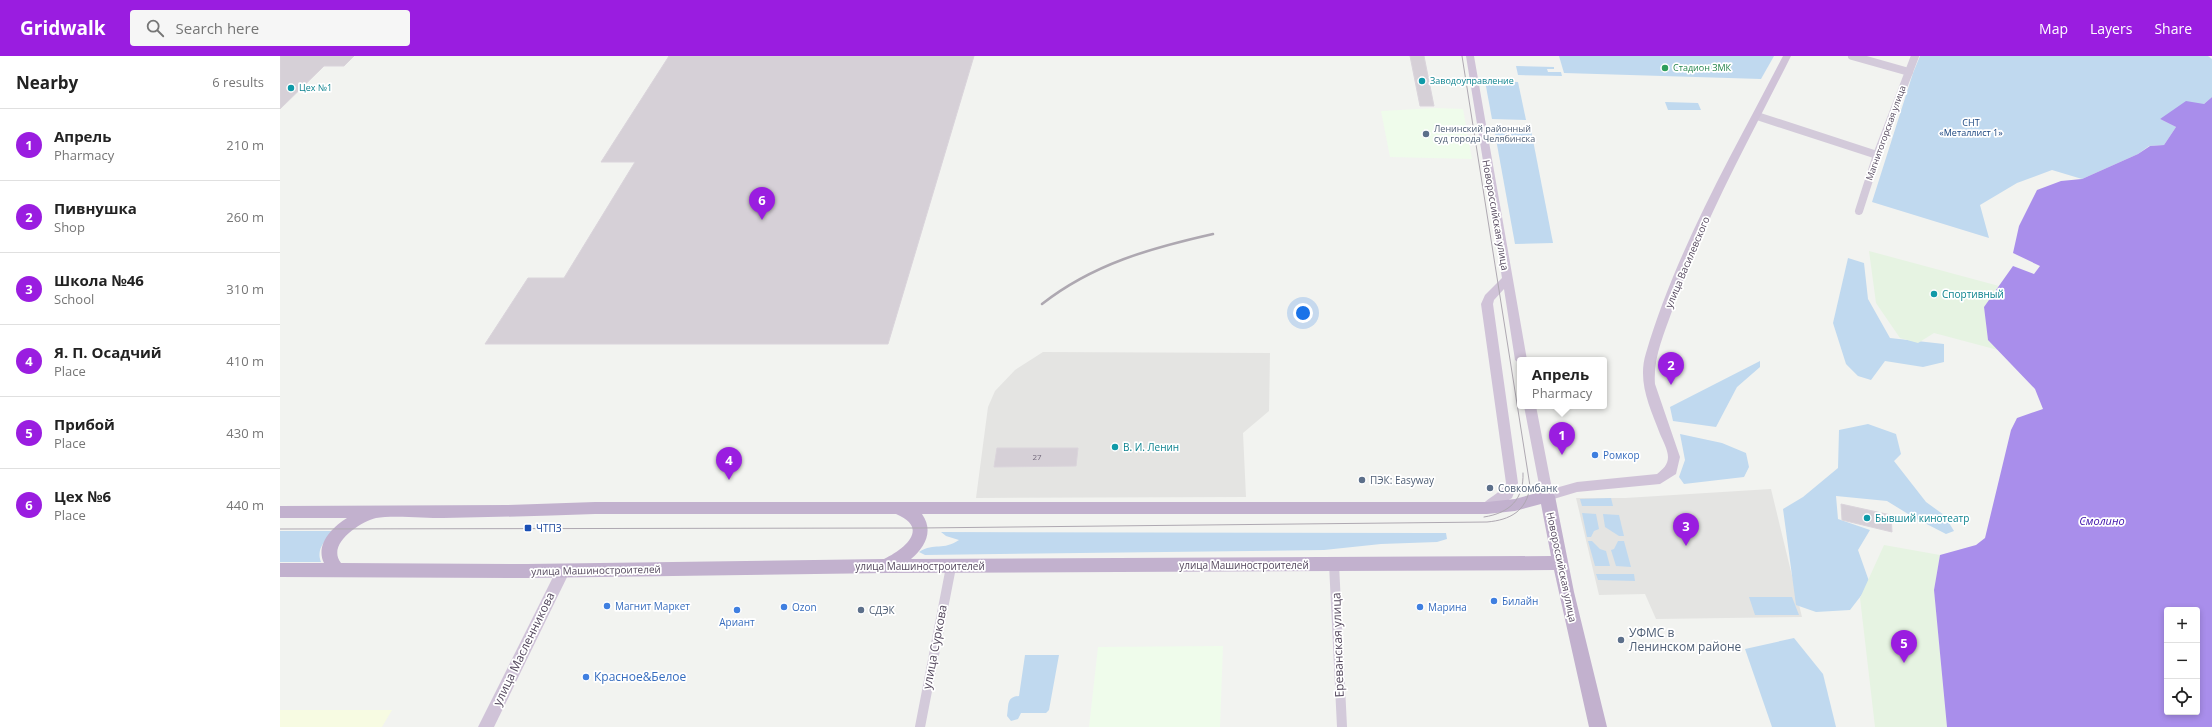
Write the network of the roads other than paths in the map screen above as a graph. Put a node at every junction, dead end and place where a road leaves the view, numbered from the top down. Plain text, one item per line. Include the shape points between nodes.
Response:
1 (1470, 56) edge
2 (1786, 56) edge
3 (1852, 56) edge
4 (1915, 56) edge
5 (1908, 72) junction
6 (1757, 116) junction
7 (1877, 155) junction
8 (1859, 211) dead end
9 (1507, 279) junction
10 (1520, 357) edge
11 (1531, 409) edge
12 (1548, 496) junction
13 (900, 508) junction
14 (1487, 508) junction
15 (280, 512) edge
16 (378, 512) junction
17 (1560, 563) junction
18 (1334, 564) junction
19 (886, 566) junction
20 (951, 567) junction
21 (280, 570) edge
22 (337, 570) junction
23 (563, 571) junction
24 (486, 727) edge
25 (920, 727) edge
26 (1342, 727) edge
27 (1598, 727) edge

1 - 9 street, Новороссийская улица
2 - 6 street, улица Василевского
3 - 5 street
4 - 5 street, Магнитогорская улица
5 - 7 street, Магнитогорская улица
6 - 7 street
6 - 12 street, улица Василевского via 1677,282 1650,360 1650,387 1671,446 1674,460 1671,470 1665,476 1654,480 1570,488
7 - 8 street, Магнитогорская улица
9 - 10 street, Новороссийская улица
9 - 14 street, Новороссийская улица via 1487,302 1512,480 1507,494
11 - 12 street, Новороссийская улица
12 - 14 main road via 1515,505
12 - 17 main road, Новороссийская улица
13 - 14 main road
13 - 16 main road via 567,508
13 - 19 main road via 914,516 920,528 919,536 909,553
15 - 16 main road
16 - 22 main road via 350,523 338,536 329,553 330,560
17 - 18 main road, улица Машиностроителей
17 - 27 main road, Новороссийская улица
18 - 20 main road, улица Машиностроителей
18 - 26 street, Ереванская улица
19 - 20 main road, улица Машиностроителей
19 - 23 main road, улица Машиностроителей
20 - 25 street, улица Суркова
21 - 22 main road, улица Машиностроителей
22 - 23 main road, улица Машиностроителей
23 - 24 street, улица Масленникова

